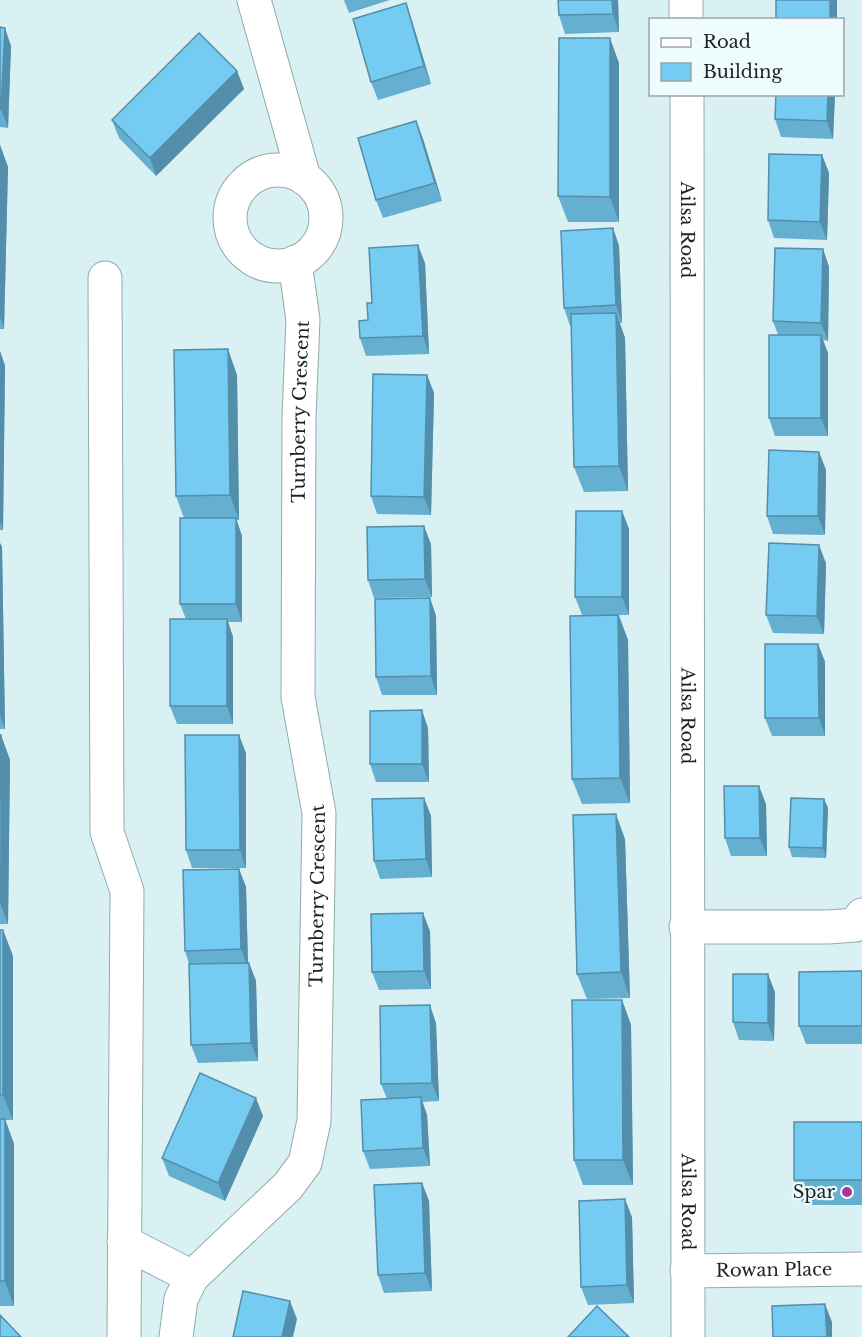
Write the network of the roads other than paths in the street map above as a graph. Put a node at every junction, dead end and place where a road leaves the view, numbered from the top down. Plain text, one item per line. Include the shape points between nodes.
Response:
1 (254, 0) edge
2 (686, 0) edge
3 (686, 18) edge
4 (687, 96) edge
5 (304, 177) junction
6 (295, 262) junction
7 (105, 278) dead end
8 (862, 915) edge
9 (686, 927) junction
10 (124, 1242) junction
11 (862, 1269) edge
12 (687, 1271) junction
13 (192, 1277) junction
14 (124, 1337) edge
15 (176, 1337) edge
16 (688, 1337) edge

1 - 5 street
2 - 3 street
4 - 9 street, Ailsa Road
5 - 6 street via 321,197 325,223 315,247
5 - 6 street via 279,170 255,175 244,183 231,206 234,238 246,254 269,265
6 - 13 street, Turnberry Crescent via 303,320 297,697 319,813 314,1121 305,1163 288,1186
7 - 10 street via 106,832 127,891
8 - 9 street via 855,925 828,927
9 - 12 street, Ailsa Road
10 - 13 street
10 - 14 street
11 - 12 street, Rowan Place
12 - 16 street, Ailsa Road
13 - 15 street, Turnberry Crescent via 181,1299

